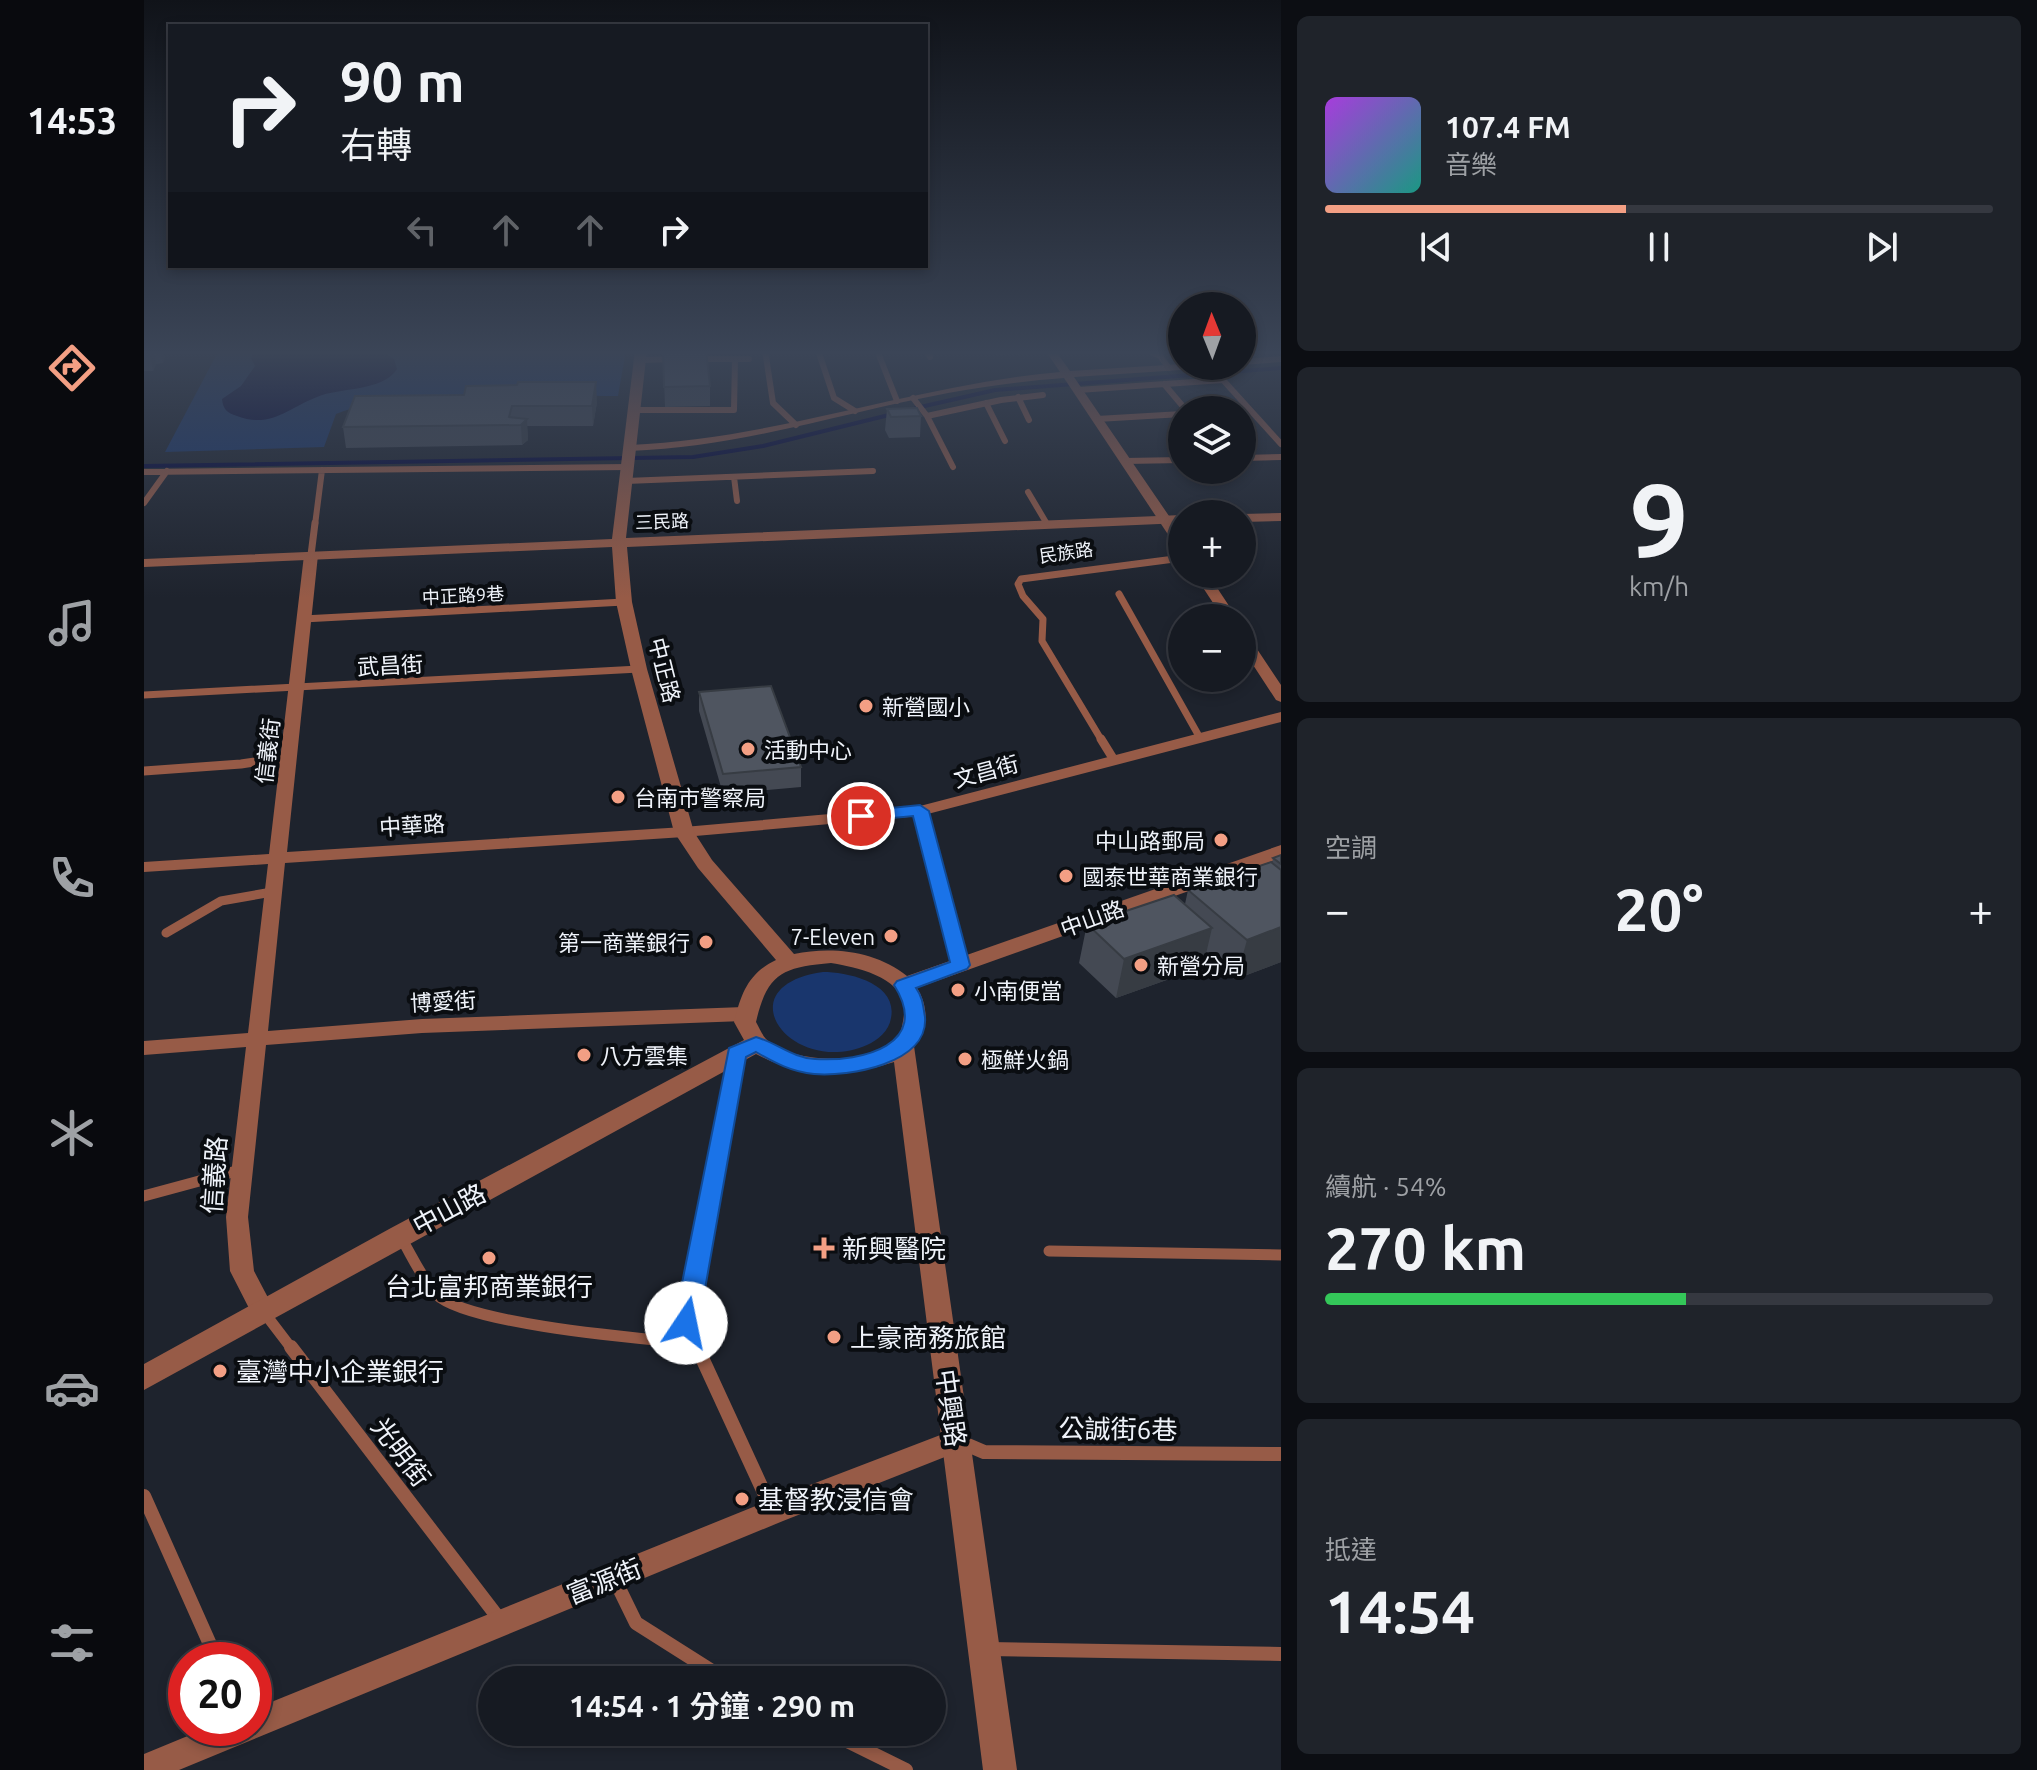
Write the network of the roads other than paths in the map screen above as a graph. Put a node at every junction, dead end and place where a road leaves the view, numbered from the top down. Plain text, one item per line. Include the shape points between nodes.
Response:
1 (633, 433) edge
2 (761, 433) edge
3 (935, 433) edge
4 (1001, 433) edge
5 (1106, 433) edge
6 (1005, 441) dead end
7 (1281, 457) edge
8 (1256, 458) edge
9 (1168, 460) edge
10 (1125, 461) junction
11 (628, 463) junction
12 (953, 467) dead end
13 (322, 470) junction
14 (167, 471) junction
15 (873, 471) dead end
16 (144, 472) edge
17 (734, 477) junction
18 (1028, 492) dead end
19 (737, 501) dead end
20 (144, 503) edge
21 (1281, 517) edge
22 (1256, 518) edge
23 (1165, 519) junction
24 (1047, 524) junction
25 (1168, 524) edge
26 (619, 541) junction
27 (311, 555) junction
28 (1168, 560) edge
29 (144, 563) edge
30 (1119, 594) dead end
31 (624, 602) junction
32 (303, 619) junction
33 (1256, 659) edge
34 (639, 669) junction
35 (296, 688) junction
36 (144, 695) edge
37 (1281, 697) edge
38 (1281, 717) edge
39 (1200, 738) junction
40 (288, 757) junction
41 (1114, 760) junction
42 (144, 771) edge
43 (920, 811) junction
44 (684, 832) junction
45 (1281, 851) edge
46 (276, 857) junction
47 (144, 867) edge
48 (272, 892) junction
49 (166, 933) dead end
50 (788, 961) junction
51 (960, 965) junction
52 (904, 985) junction
53 (744, 1014) junction
54 (255, 1038) junction
55 (903, 1046) junction
56 (144, 1048) edge
57 (746, 1048) junction
58 (240, 1170) junction
59 (144, 1196) edge
60 (400, 1235) junction
61 (1049, 1251) dead end
62 (1281, 1255) edge
63 (263, 1311) junction
64 (697, 1344) junction
65 (144, 1378) edge
66 (956, 1441) junction
67 (1281, 1454) edge
68 (144, 1496) edge
69 (773, 1512) junction
70 (613, 1577) junction
71 (502, 1623) junction
72 (209, 1642) edge
73 (984, 1649) junction
74 (1281, 1654) edge
75 (704, 1666) edge
76 (272, 1717) edge
77 (200, 1746) edge
78 (857, 1746) edge
79 (144, 1769) edge
80 (906, 1770) edge
81 (1000, 1770) edge

1 - 11 street, 中正路
2 - 11 street
3 - 12 lane
4 - 6 lane
5 - 10 street
7 - 8 lane
9 - 10 lane
10 - 23 street
11 - 13 lane
11 - 17 lane
11 - 26 street, 中正路
13 - 14 lane
13 - 27 lane, 信義街
14 - 16 lane
14 - 20 lane
15 - 17 lane
17 - 19 lane
18 - 24 lane
21 - 22 street
23 - 24 street, 三民路
23 - 25 street
24 - 26 street, 三民路
26 - 27 street, 三民路
26 - 31 street, 中正路
27 - 29 street, 三民路
27 - 32 street, 信義街
28 - 41 lane, 民族路 via 1064,571 1018,584 1043,619 1042,641
30 - 39 lane
31 - 32 lane, 中正路9巷
31 - 34 street, 中正路
32 - 35 street, 信義街
33 - 37 street
34 - 35 lane, 武昌街
34 - 44 street, 中正路
35 - 36 lane, 武昌街
35 - 40 street, 信義街
38 - 39 street, 文昌街
39 - 41 street, 文昌街
40 - 42 lane
40 - 46 street, 信義街
41 - 43 street, 文昌街
43 - 44 street, 文昌街
43 - 51 lane
44 - 46 street, 中華路
44 - 50 street, 中正路
45 - 51 street, 中山路
46 - 47 street, 中華路
46 - 48 street, 信義街
48 - 49 lane via 221,901
48 - 54 street, 信義街
50 - 52 street via 852,959
50 - 53 street via 761,978
51 - 52 street, 中山路
52 - 55 street via 916,1011
53 - 54 street, 博愛街
53 - 57 street
54 - 56 street, 博愛街
54 - 58 street, 信義路
55 - 57 street via 867,1063 815,1067
55 - 66 street, 中興路
57 - 60 street, 中山路
57 - 64 lane via 686,1323
58 - 59 lane
58 - 63 street, 信義路 via 242,1271
60 - 63 street, 中山路
60 - 64 lane via 437,1295 465,1309 577,1332
61 - 62 lane
63 - 65 street, 中山路
63 - 71 lane, 光明街
64 - 69 lane
66 - 67 lane, 公誠街6巷 via 984,1452
66 - 69 street, 富源街
66 - 73 street, 中興路
68 - 72 lane
69 - 70 street, 富源街
70 - 71 street, 富源街
70 - 75 lane via 636,1623
71 - 76 street, 富源街
73 - 74 lane
73 - 81 street, 中興路
77 - 79 street
78 - 80 lane

